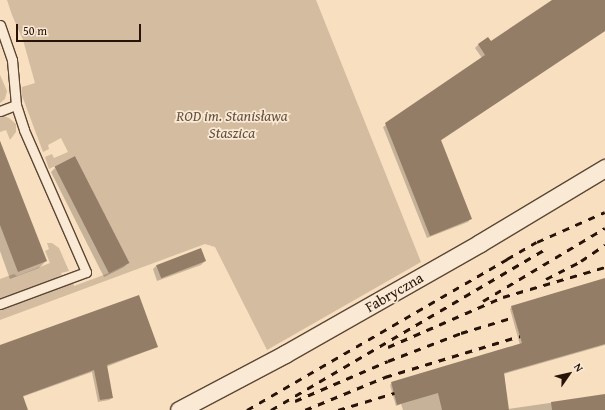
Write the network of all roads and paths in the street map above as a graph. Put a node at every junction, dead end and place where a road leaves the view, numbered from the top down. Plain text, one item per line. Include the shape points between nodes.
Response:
1 (0, 25) edge
2 (16, 105) junction
3 (0, 111) edge
4 (605, 168) edge
5 (0, 304) edge
6 (179, 410) edge

1 - 2 lane via 12,60
2 - 3 lane
2 - 5 lane via 24,130 86,272
4 - 6 street, Fabryczna via 480,243 292,350

